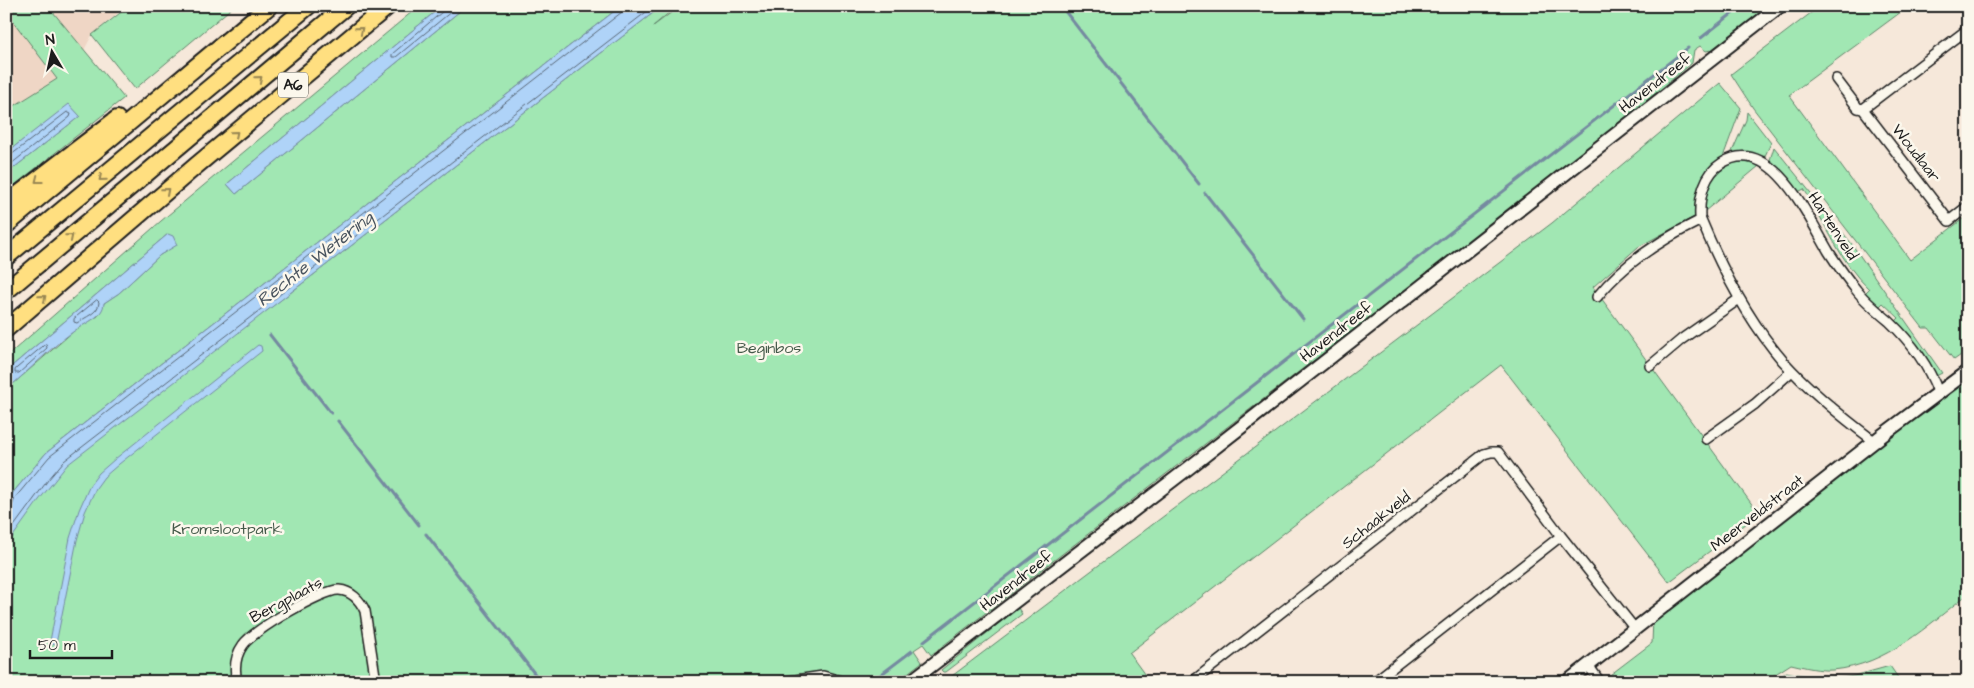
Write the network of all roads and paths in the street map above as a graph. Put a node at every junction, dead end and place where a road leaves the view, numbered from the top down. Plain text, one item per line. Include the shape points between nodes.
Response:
1 (269, 6) edge
2 (308, 6) edge
3 (346, 6) edge
4 (388, 6) edge
5 (1780, 6) edge
6 (1968, 29) edge
7 (1836, 79) dead end
8 (1863, 110) junction
9 (135, 112) junction
10 (6, 204) edge
11 (1968, 206) edge
12 (1701, 220) junction
13 (6, 224) edge
14 (6, 258) edge
15 (6, 291) edge
16 (1597, 297) dead end
17 (1739, 299) junction
18 (6, 330) edge
19 (1650, 366) dead end
20 (1792, 371) junction
21 (1968, 371) edge
22 (1938, 392) junction
23 (1706, 439) dead end
24 (1874, 441) junction
25 (1561, 536) junction
26 (1636, 629) junction
27 (1588, 666) junction
28 (238, 682) edge
29 (376, 682) edge
30 (782, 682) edge
31 (844, 682) edge
32 (910, 682) edge
33 (1192, 682) edge
34 (1374, 682) edge
35 (1567, 682) edge
36 (1600, 682) edge

1 - 9 highway via 196,68 158,88
2 -> 14 highway
15 -> 3 highway, A6
18 -> 4 highway, A6
5 - 32 street, Havendreef
6 - 8 street
7 - 8 street, Woudlaar
8 - 11 street, Woudlaar via 1949,221
9 -> 10 highway
9 - 13 highway
12 - 16 street via 1664,239 1623,269
12 - 17 street, Hartenveld
12 - 22 street, Hartenveld via 1699,210 1708,177 1722,162 1744,157 1757,159 1768,166 1801,202 1829,252 1859,293 1912,345
17 - 19 street via 1682,338
17 - 20 street, Hartenveld
20 - 23 street via 1755,404
20 - 24 street, Hartenveld via 1842,417
21 - 22 street, Meerveldstraat
22 - 24 street, Meerveldstraat
24 - 26 street, Meerveldstraat
25 - 26 street, Schaakveld
25 - 33 street, Schaakveld via 1498,452 1484,454
25 - 34 street
26 - 27 street, Meerveldstraat
27 - 35 street, Meerveldstraat
27 - 36 street
28 - 29 street, Bergplaats via 235,672 237,657 247,639 322,594 337,590 354,595 365,610
30 - 31 street via 823,676

